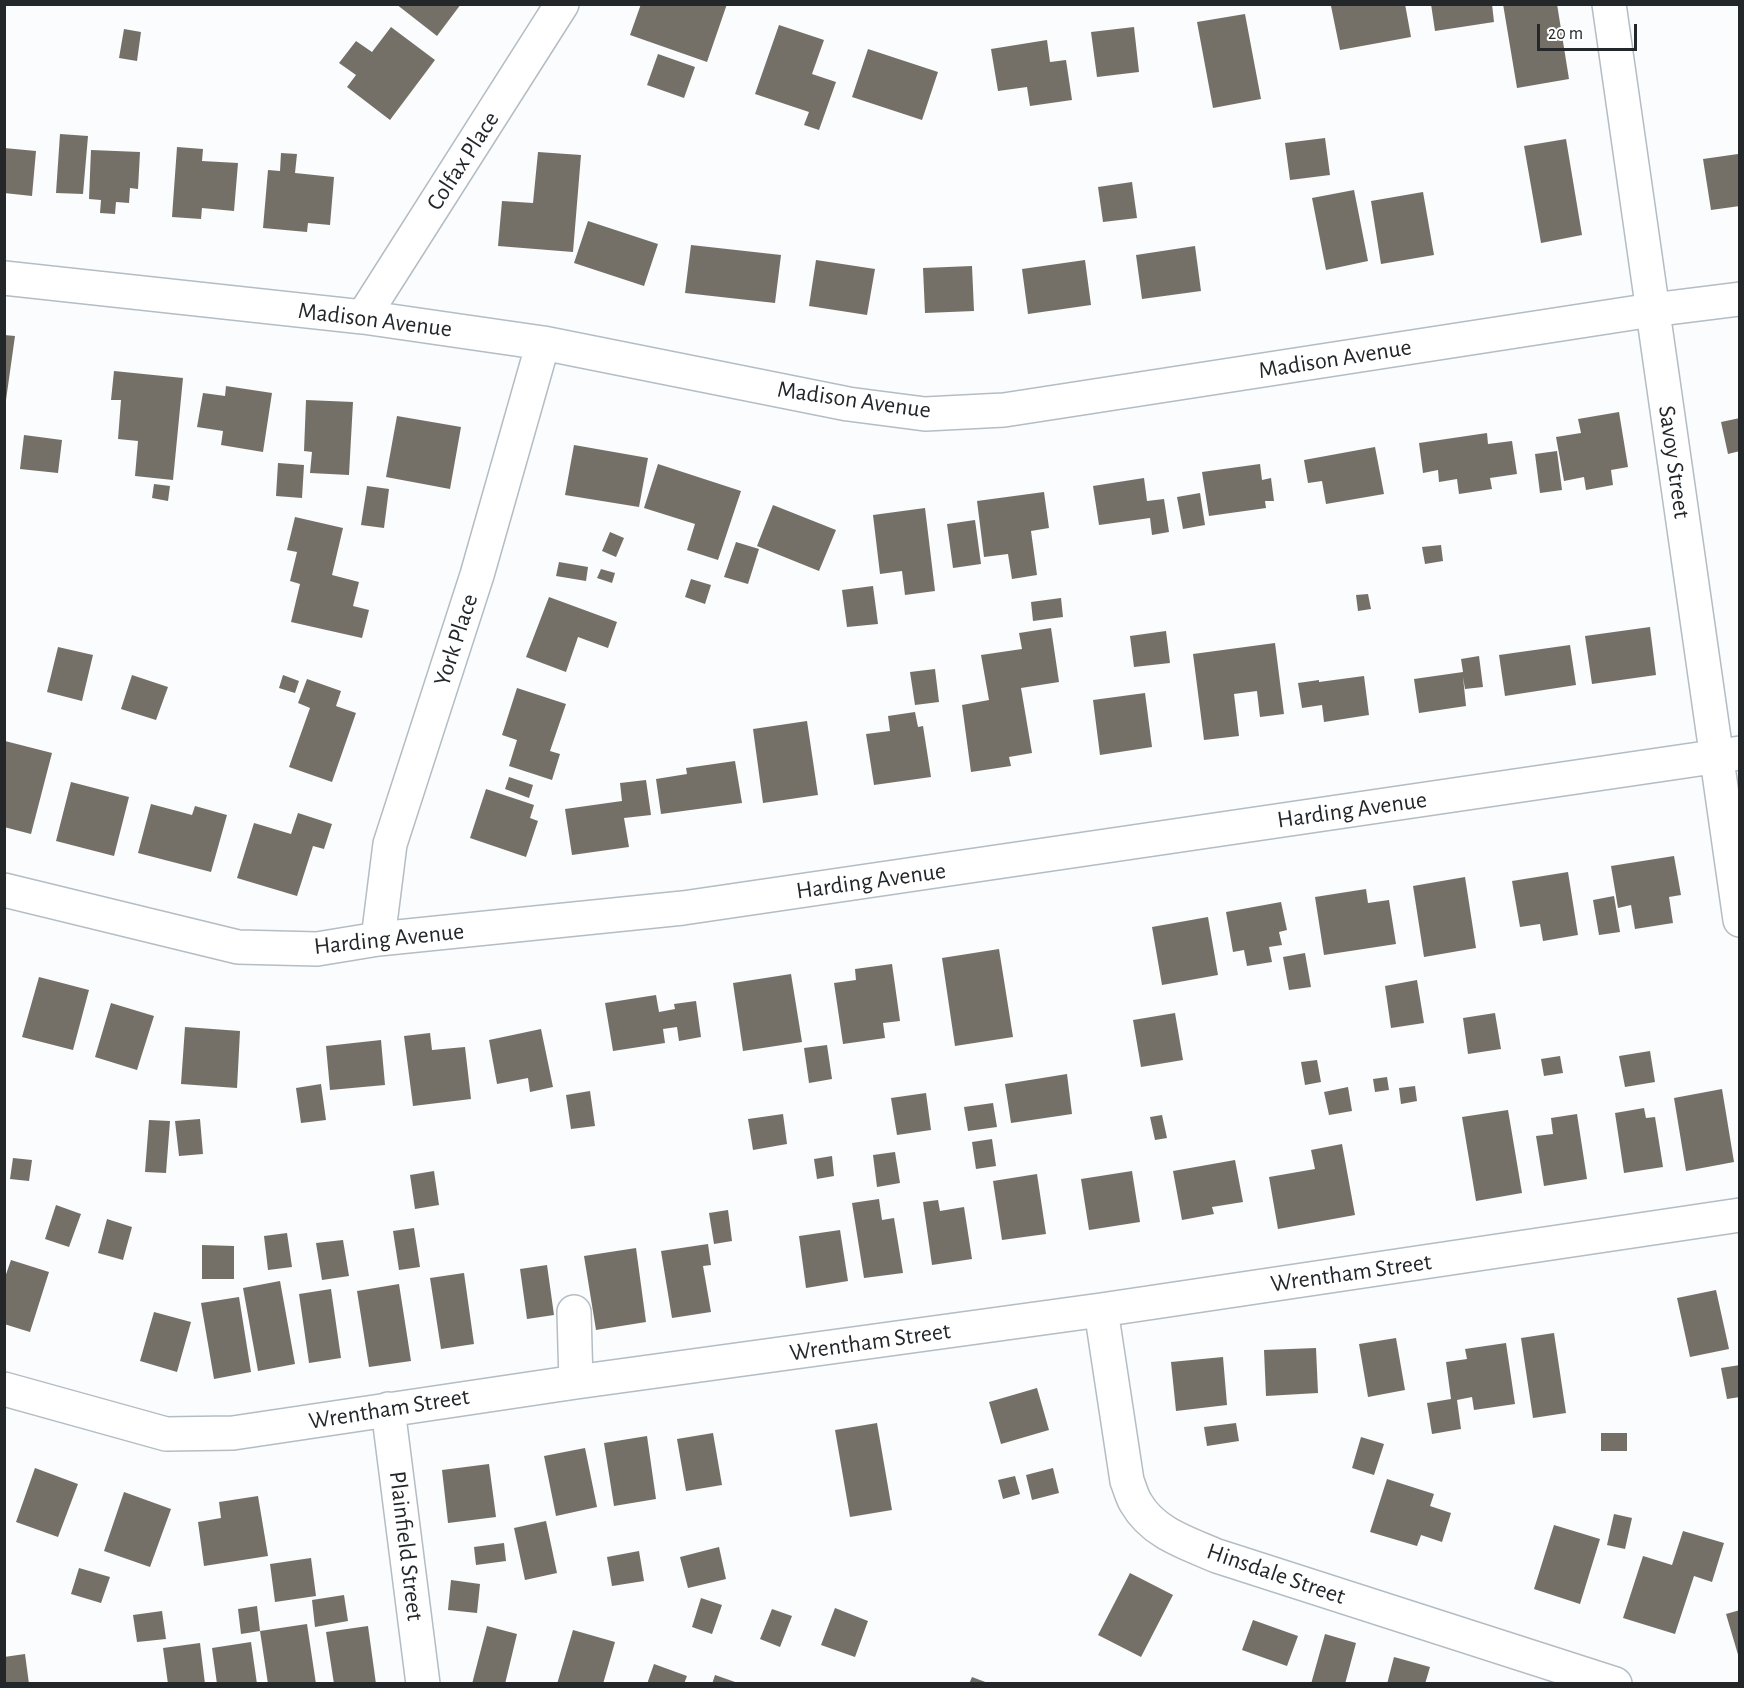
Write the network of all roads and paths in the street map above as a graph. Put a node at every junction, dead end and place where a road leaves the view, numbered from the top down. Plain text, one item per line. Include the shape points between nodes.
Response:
1 (562, 4) edge
2 (1609, 4) edge
3 (4, 278) edge
4 (1740, 299) edge
5 (1652, 310) junction
6 (363, 317) junction
7 (543, 343) junction
8 (1728, 755) edge
9 (4, 890) edge
10 (1740, 920) edge
11 (378, 939) junction
12 (1740, 1215) edge
13 (1101, 1310) junction
14 (574, 1312) dead end
15 (576, 1382) junction
16 (4, 1389) edge
17 (388, 1409) junction
18 (423, 1683) edge
19 (1615, 1683) edge

1 - 6 street, Colfax Place
2 - 5 street, Savoy Street
3 - 6 street, Madison Avenue
4 - 5 street, Madison Avenue
5 - 7 street, Madison Avenue via 1004,410 925,414 848,404
5 - 8 street, Savoy Street
6 - 7 street, Madison Avenue
7 - 11 street, York Place via 477,575 390,844
8 - 10 street, Savoy Street
8 - 11 street, Harding Avenue via 683,908
9 - 11 street, Harding Avenue via 238,947 317,949
12 - 13 street, Wrentham Street
13 - 15 street, Wrentham Street
13 - 19 street, Hinsdale Street via 1127,1481 1136,1503 1169,1536 1217,1556
14 - 15 street
15 - 17 street, Wrentham Street
16 - 17 street, Wrentham Street via 166,1434 232,1433
17 - 18 street, Plainfield Street

